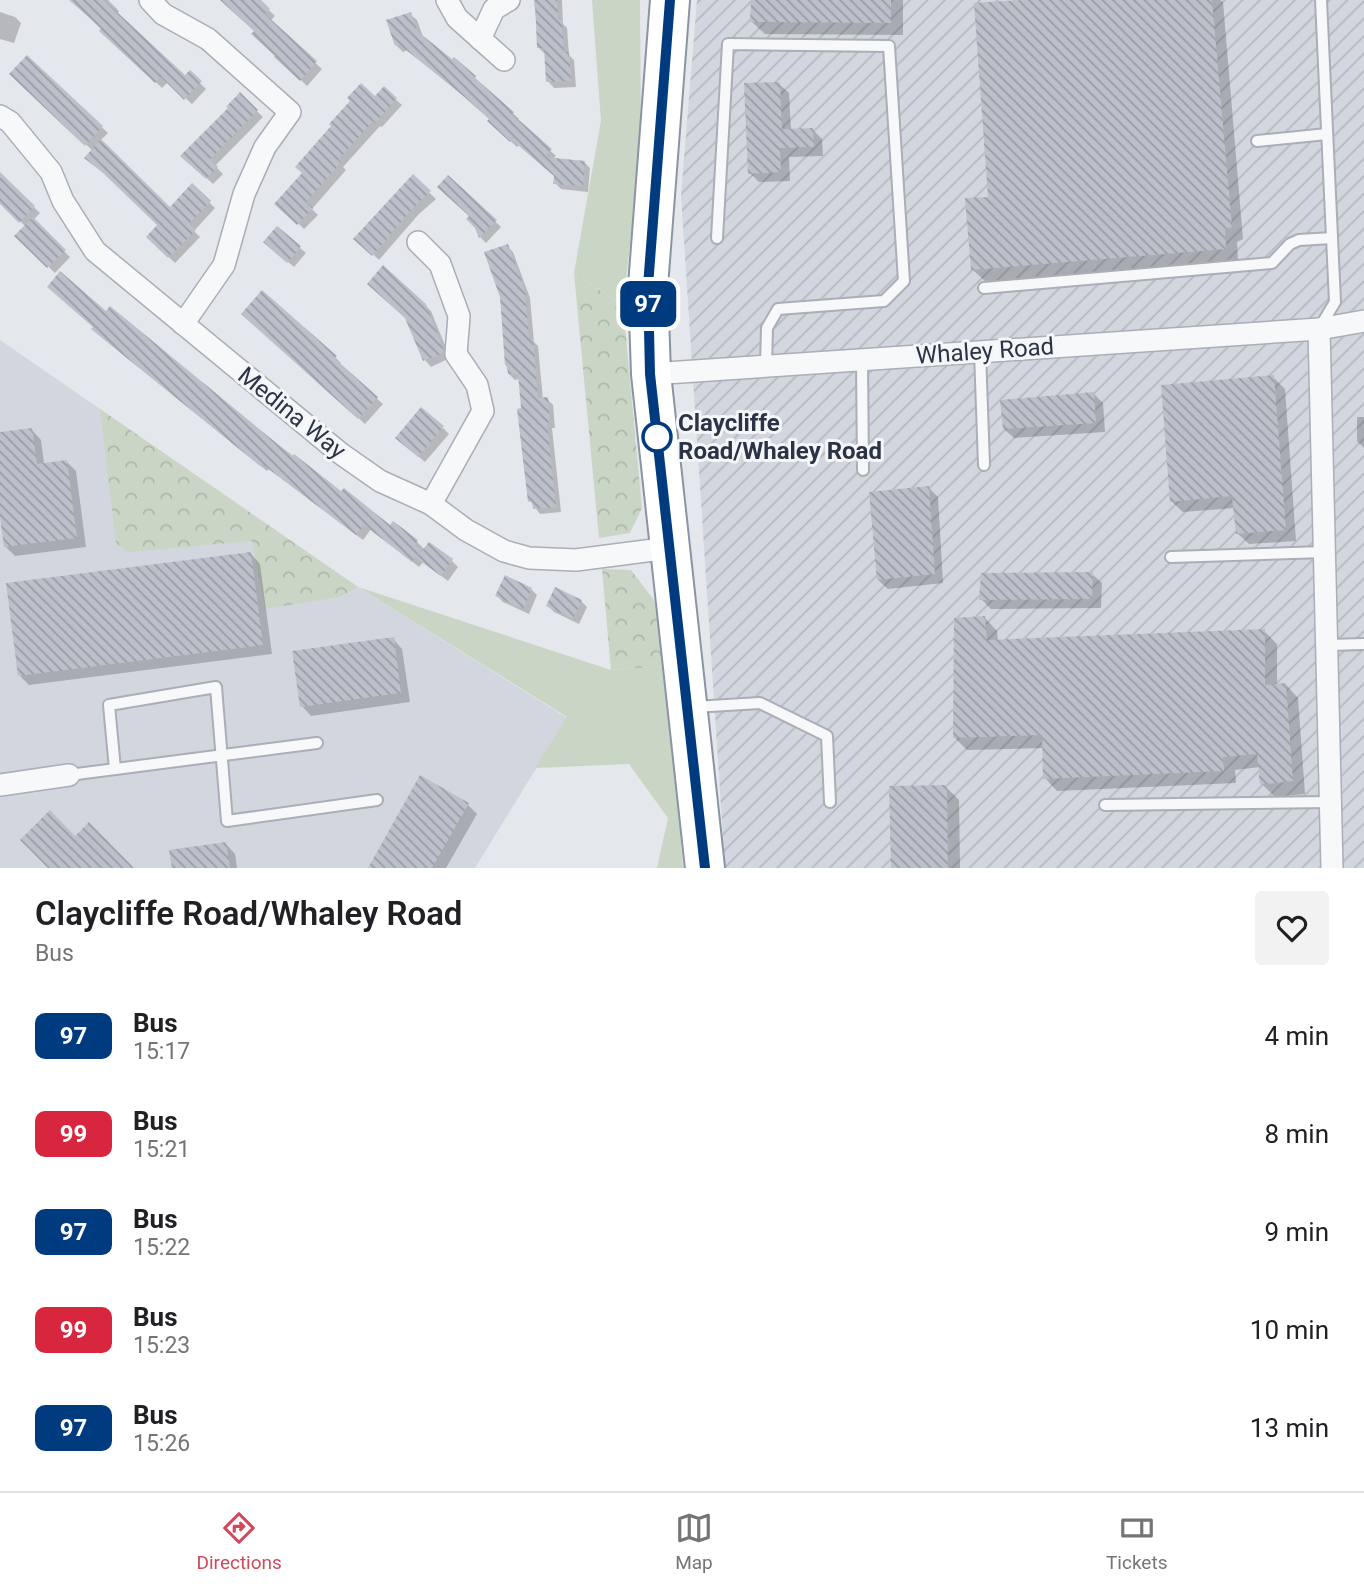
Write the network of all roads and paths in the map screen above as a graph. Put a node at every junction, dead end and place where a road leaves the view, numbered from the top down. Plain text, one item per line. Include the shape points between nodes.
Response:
1 (150, 0) edge
2 (447, 0) edge
3 (509, 0) edge
4 (670, 0) edge
5 (1321, 0) edge
6 (480, 39) junction
7 (504, 60) dead end
8 (0, 116) edge
9 (1327, 134) junction
10 (1257, 141) dead end
11 (717, 238) dead end
12 (1332, 238) junction
13 (418, 242) dead end
14 (984, 288) dead end
15 (1364, 321) edge
16 (183, 324) junction
17 (1319, 329) junction
18 (980, 352) junction
19 (862, 360) junction
20 (766, 366) junction
21 (650, 374) junction
22 (984, 465) dead end
23 (863, 470) dead end
24 (431, 504) junction
25 (669, 548) junction
26 (1324, 552) junction
27 (1171, 557) dead end
28 (1364, 644) edge
29 (1327, 645) junction
30 (688, 708) junction
31 (317, 743) dead end
32 (222, 755) junction
33 (115, 769) junction
34 (69, 775) joint
35 (0, 785) edge
36 (377, 800) dead end
37 (830, 802) dead end
38 (1331, 802) junction
39 (1105, 805) dead end
40 (705, 868) edge
41 (1332, 868) edge

1 - 16 street via 163,14 208,39 290,112 265,147 244,194 224,265
2 - 6 street via 457,18
3 - 6 street via 494,9
4 - 21 highway via 648,286
5 - 9 lane
6 - 7 street
8 - 16 street, Medina Way via 51,172 63,201 95,251
9 - 10 lane
9 - 12 lane
11 - 20 lane via 728,44 889,46 904,281 884,301 779,309 767,328
12 - 14 lane via 1299,240 1272,262
12 - 17 lane via 1335,302
13 - 24 street via 440,264 459,316 456,354 477,386 483,411
15 - 17 street, Whaley Road
16 - 24 street, Medina Way via 340,453 380,481
17 - 18 street, Whaley Road
17 - 26 street
18 - 19 street, Whaley Road
18 - 22 lane
19 - 20 street, Whaley Road
19 - 23 lane
20 - 21 street, Whaley Road
21 - 25 highway
24 - 25 street, Medina Way via 504,551 529,558 576,560
25 - 30 highway
26 - 27 lane
26 - 29 street
28 - 29 lane
29 - 38 street
30 - 37 lane via 760,703 827,736
30 - 40 highway
31 - 32 lane
32 - 33 lane
32 - 33 lane via 216,687 109,705
32 - 36 lane via 227,821
33 - 34 lane
34 - 35 street
38 - 39 lane
38 - 41 street

